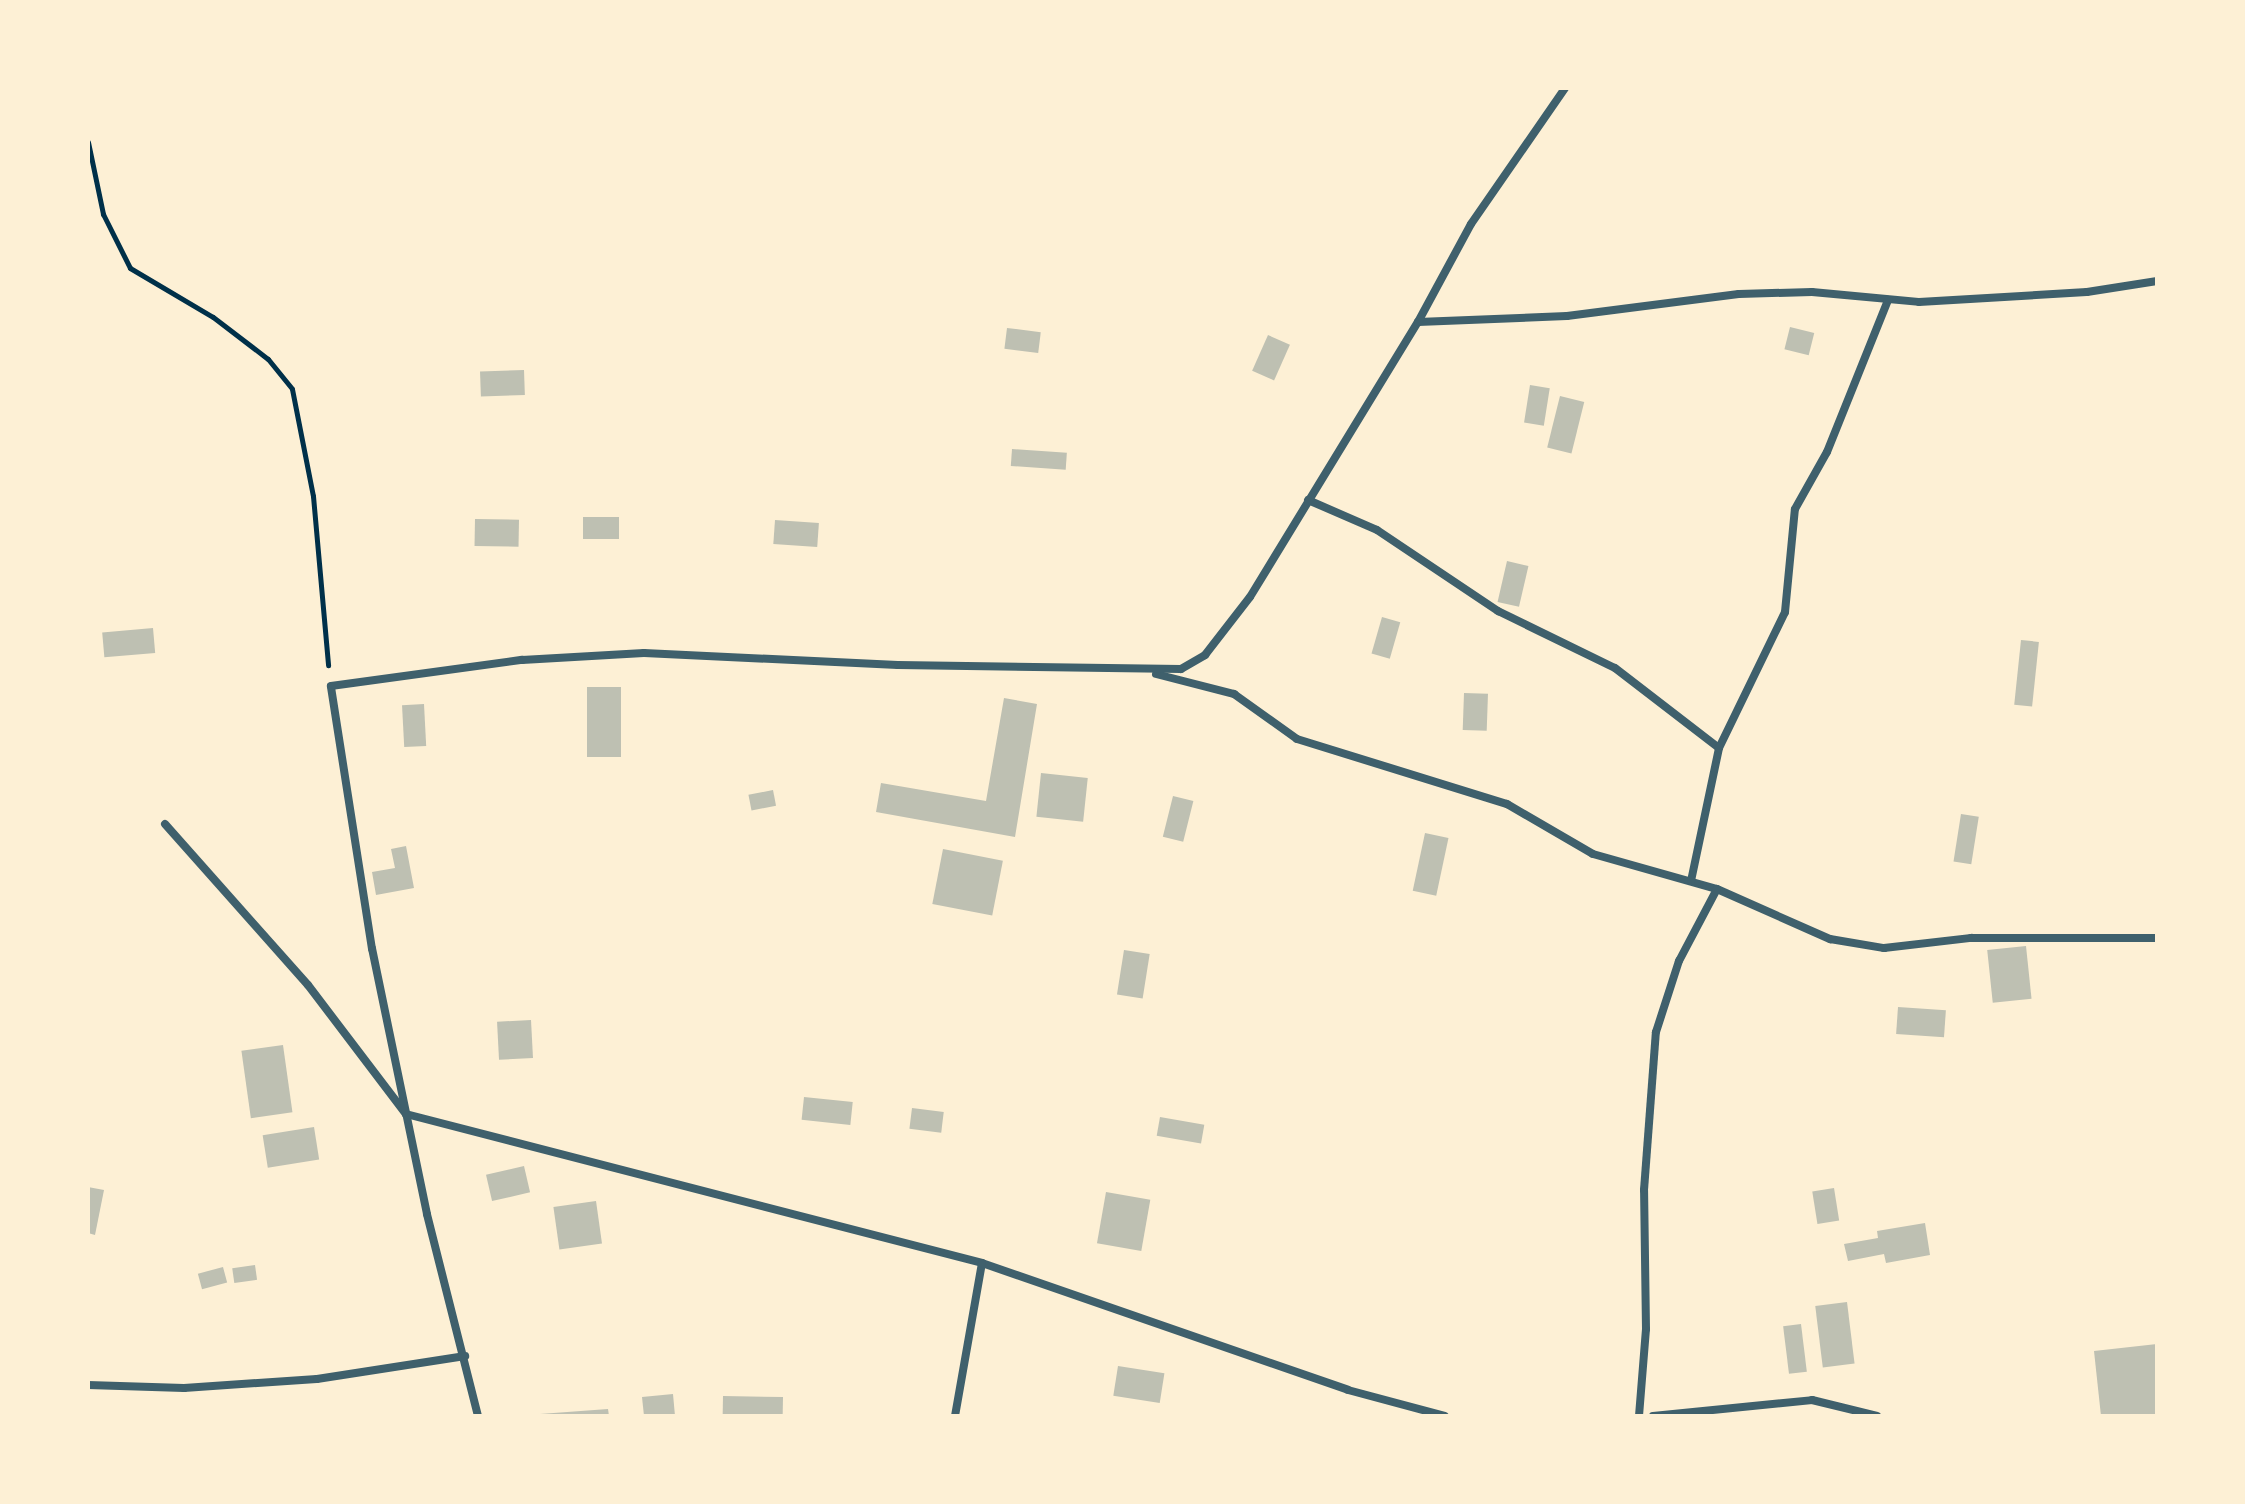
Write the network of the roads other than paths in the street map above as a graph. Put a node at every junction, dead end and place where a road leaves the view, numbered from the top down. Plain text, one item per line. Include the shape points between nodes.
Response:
1 (1565, 88) edge
2 (2157, 281) edge
3 (1888, 300) junction
4 (1418, 322) junction
5 (1308, 500) junction
6 (1149, 672) junction
7 (1719, 748) junction
8 (165, 824) dead end
9 (1691, 881) junction
10 (1717, 889) junction
11 (2157, 938) edge
12 (406, 1114) junction
13 (982, 1263) junction
14 (465, 1356) junction
15 (88, 1385) edge
16 (478, 1416) edge
17 (955, 1416) edge
18 (1445, 1416) edge
19 (1639, 1416) edge
20 (1653, 1416) edge
21 (1877, 1416) edge

1 - 4 street via 1471,224
2 - 3 street via 2044,295
3 - 4 street via 1812,292 1739,294 1567,316
3 - 7 street via 1827,452 1795,509 1785,612
4 - 5 street
5 - 6 street via 1250,597 1205,655 1181,669
5 - 7 street via 1377,530 1498,611 1615,668
6 - 9 street via 1234,694 1297,739 1507,804 1625,867
6 - 12 street via 644,653 522,660 331,686 372,949
7 - 9 street
8 - 12 street via 308,985
9 - 10 street
10 - 11 street via 1794,927 1855,945
10 - 19 street via 1679,961 1656,1032 1644,1190 1646,1329
12 - 13 street
12 - 14 street
13 - 17 street
13 - 18 street via 1348,1390
14 - 15 street via 317,1379 184,1388
14 - 16 street
20 - 21 street via 1812,1400

